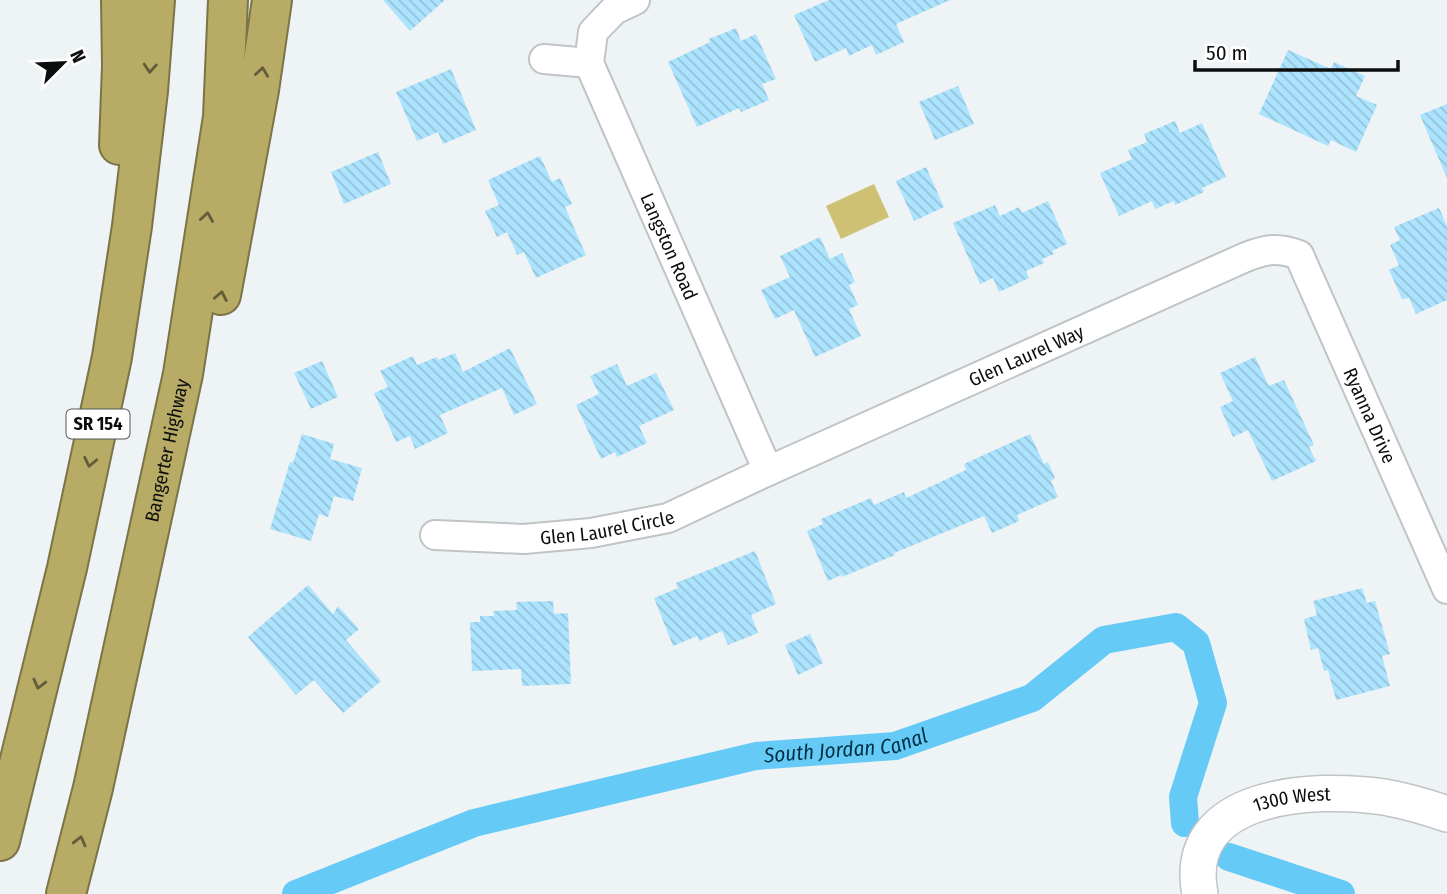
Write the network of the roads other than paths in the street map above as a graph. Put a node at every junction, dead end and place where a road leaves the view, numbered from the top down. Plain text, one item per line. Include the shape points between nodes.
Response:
1 (121, 0) edge
2 (155, 0) edge
3 (228, 0) edge
4 (272, 0) edge
5 (635, 0) edge
6 (544, 59) dead end
7 (589, 63) junction
8 (1286, 250) joint
9 (112, 357) junction
10 (768, 471) junction
11 (435, 534) dead end
12 (1447, 589) edge
13 (93, 788) junction
14 (1447, 814) edge
15 (0, 841) edge
16 (66, 894) edge
17 (1200, 894) edge

1 - 9 highway
2 -> 9 highway, SR 154 via 132,226
13 -> 3 highway, Bangerter Highway via 183,374 223,117
13 -> 4 highway via 139,658 212,342
5 - 7 street via 614,10 593,32
6 - 7 street
7 - 10 street, Langston Road
8 - 10 street, Glen Laurel Way via 1267,249 1246,257
8 - 12 street, Ryanna Drive via 1299,255
9 -> 15 highway, SR 154 via 67,568
10 - 11 street, Glen Laurel Circle via 668,518 591,533 524,539
16 -> 13 highway, Bangerter Highway
14 - 17 street, 1300 West via 1384,797 1347,794 1282,797 1244,808 1223,821 1207,840 1198,865

